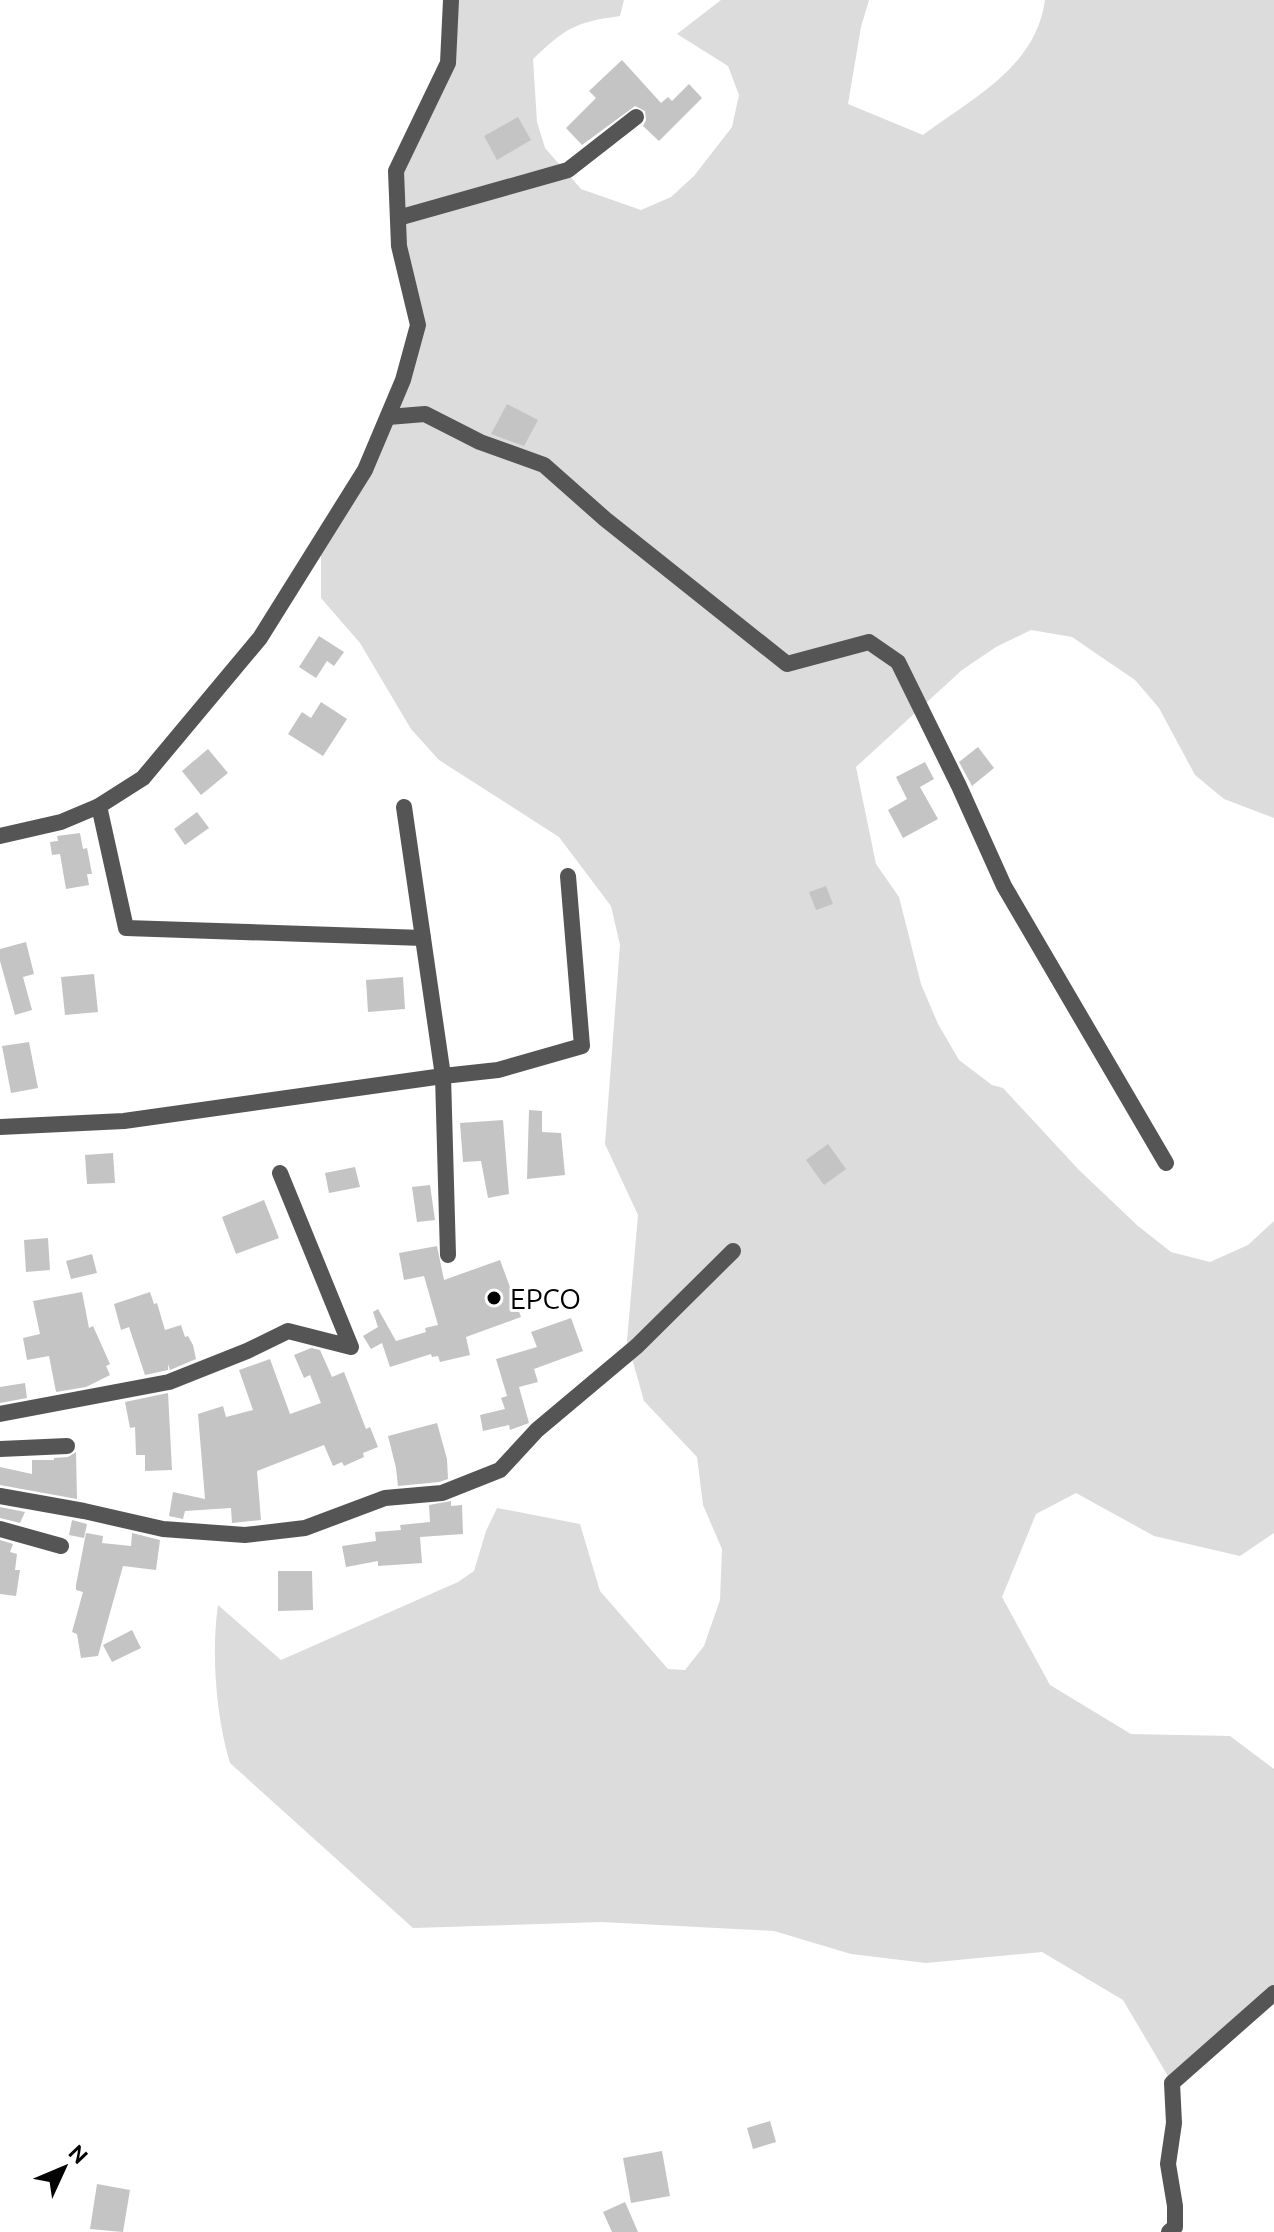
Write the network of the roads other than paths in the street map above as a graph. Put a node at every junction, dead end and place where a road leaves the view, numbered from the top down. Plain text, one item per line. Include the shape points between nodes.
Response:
1 (451, 0) edge
2 (636, 117) dead end
3 (398, 218) junction
4 (388, 417) junction
5 (99, 806) junction
6 (404, 807) dead end
7 (0, 836) edge
8 (568, 876) dead end
9 (423, 938) junction
10 (443, 1076) junction
11 (0, 1127) edge
12 (1166, 1163) dead end
13 (280, 1173) dead end
14 (733, 1251) dead end
15 (448, 1255) dead end
16 (0, 1414) edge
17 (67, 1446) dead end
18 (0, 1449) edge
19 (0, 1496) edge
20 (0, 1529) edge
21 (61, 1546) dead end
22 (1274, 1993) edge
23 (1169, 2232) edge

1 - 3 street via 448,63 396,171
2 - 3 street via 568,170
3 - 4 street via 399,246 418,325
4 - 5 street via 365,470 260,638 143,778
4 - 12 street via 425,414 480,442 544,465 787,664 869,642 898,662 1004,886
5 - 7 street via 61,822
5 - 9 street via 126,928
6 - 9 street
8 - 10 street via 582,1046 498,1070
9 - 10 street
10 - 11 street via 124,1121
10 - 15 street
13 - 16 street via 351,1347 288,1331 169,1382
14 - 19 street via 500,1470 442,1493 385,1498 305,1528 245,1535 163,1529
17 - 18 street
20 - 21 street
22 - 23 street via 1172,2083 1168,2164 1175,2227

